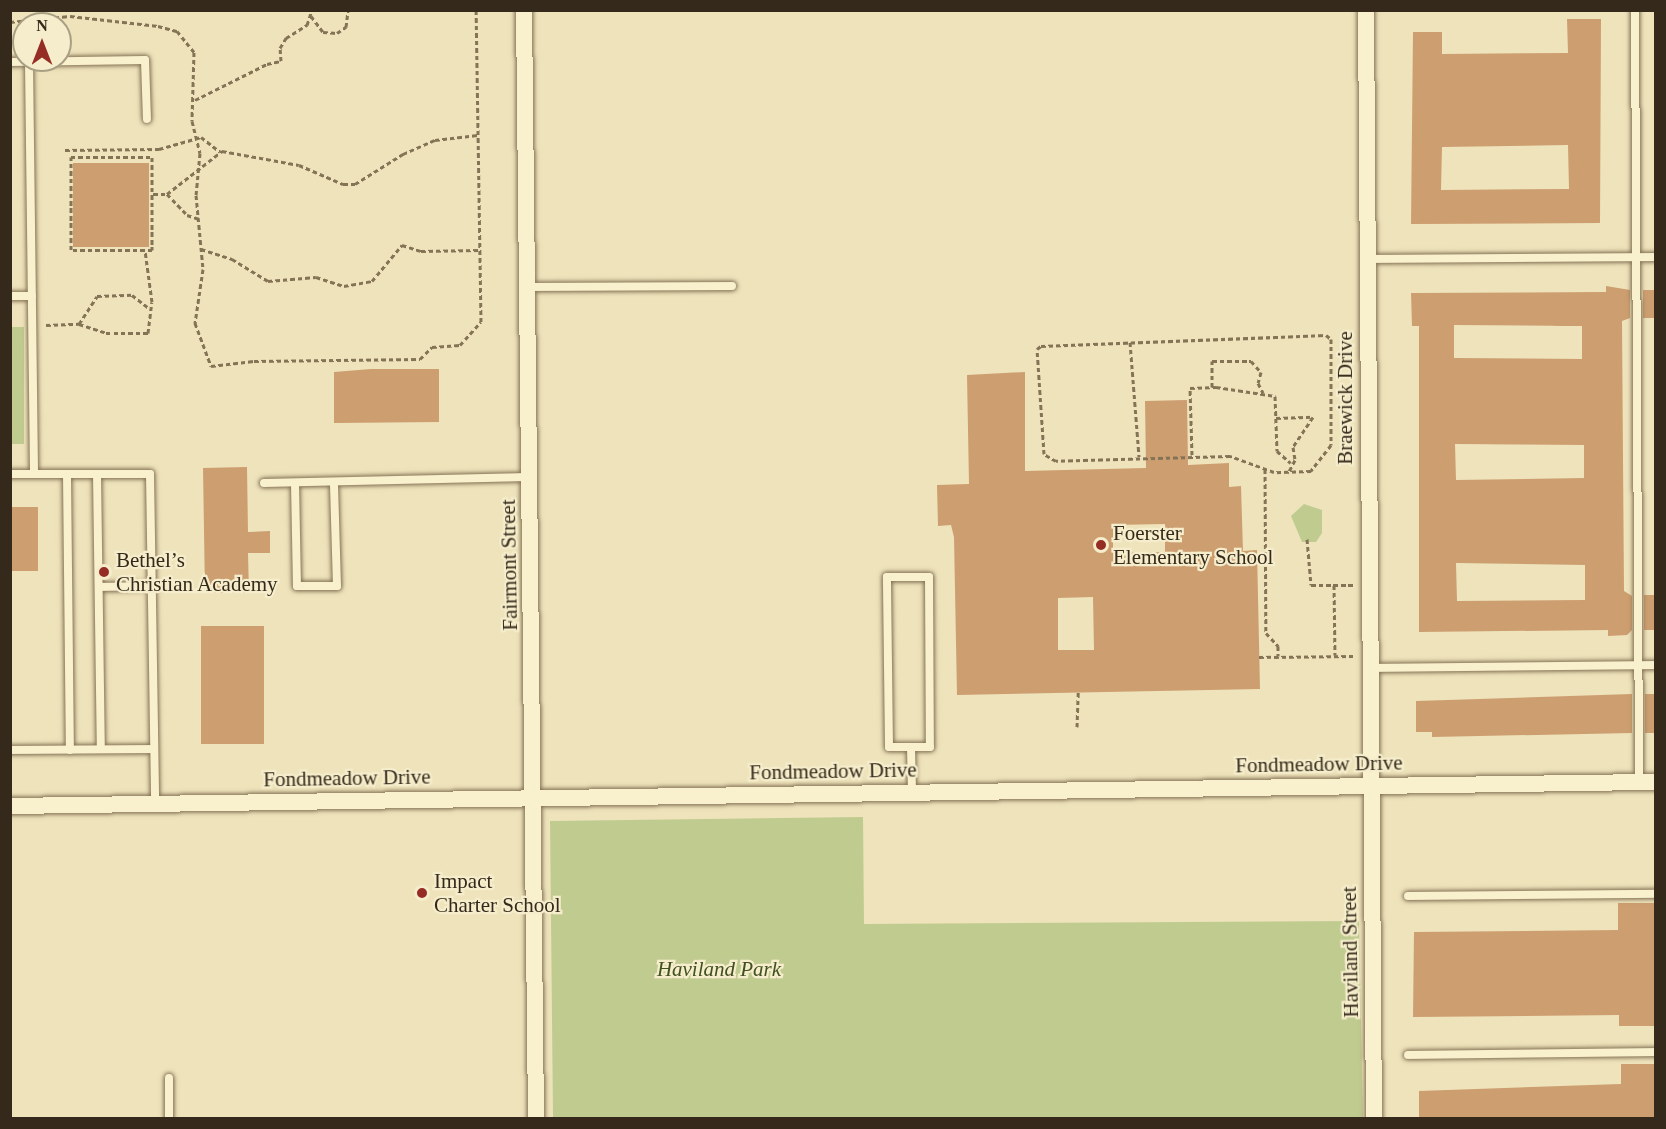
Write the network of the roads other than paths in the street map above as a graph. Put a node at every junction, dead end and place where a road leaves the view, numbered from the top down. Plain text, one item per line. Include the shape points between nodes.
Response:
1 (525, 10) edge
2 (1366, 10) edge
3 (1635, 10) edge
4 (72, 61) edge
5 (29, 72) edge
6 (147, 119) dead end
7 (1636, 257) junction
8 (1656, 257) edge
9 (1368, 259) junction
10 (732, 286) dead end
11 (528, 287) junction
12 (10, 296) edge
13 (32, 296) junction
14 (10, 474) edge
15 (34, 474) junction
16 (67, 474) junction
17 (97, 474) junction
18 (530, 477) junction
19 (334, 482) junction
20 (264, 483) dead end
21 (295, 483) junction
22 (152, 586) junction
23 (99, 587) junction
24 (1368, 662) junction
25 (1638, 665) junction
26 (1656, 665) edge
27 (911, 747) junction
28 (101, 749) junction
29 (154, 749) junction
30 (10, 750) edge
31 (70, 750) junction
32 (1647, 782) edge
33 (1371, 786) junction
34 (912, 792) junction
35 (532, 798) junction
36 (155, 803) junction
37 (10, 806) edge
38 (1656, 894) edge
39 (1408, 896) dead end
40 (1656, 1052) edge
41 (1408, 1055) dead end
42 (169, 1078) dead end
43 (169, 1119) edge
44 (536, 1119) edge
45 (1374, 1119) edge

1 - 11 street, Fairmont Street
2 - 9 street, Braewick Drive
3 - 7 lane
4 - 6 lane via 146,60
5 - 13 lane
7 - 8 lane
7 - 9 lane
7 - 25 lane
9 - 24 street, Braewick Drive
10 - 11 lane
11 - 18 street, Fairmont Street
12 - 13 lane
13 - 15 lane
14 - 15 lane
15 - 16 lane
16 - 17 lane
16 - 31 lane
17 - 22 lane via 150,474
17 - 23 lane
18 - 19 lane
18 - 35 street, Fairmont Street
19 - 21 lane
19 - 21 lane via 336,586 297,586
20 - 21 lane
22 - 23 lane
22 - 29 lane
23 - 28 lane
24 - 25 lane
24 - 33 street, Braewick Drive
25 - 26 lane
25 - 32 lane
27 - 27 lane via 930,747 929,577 887,577 889,747
27 - 34 lane
28 - 29 lane
28 - 31 lane
29 - 36 lane
30 - 31 lane
32 - 33 street, Fondmeadow Drive
33 - 34 street, Fondmeadow Drive
33 - 45 street, Haviland Street
34 - 35 street, Fondmeadow Drive
35 - 36 street, Fondmeadow Drive
35 - 44 street, Fairmont Street
36 - 37 street, Fondmeadow Drive
38 - 39 lane
40 - 41 lane
42 - 43 lane

